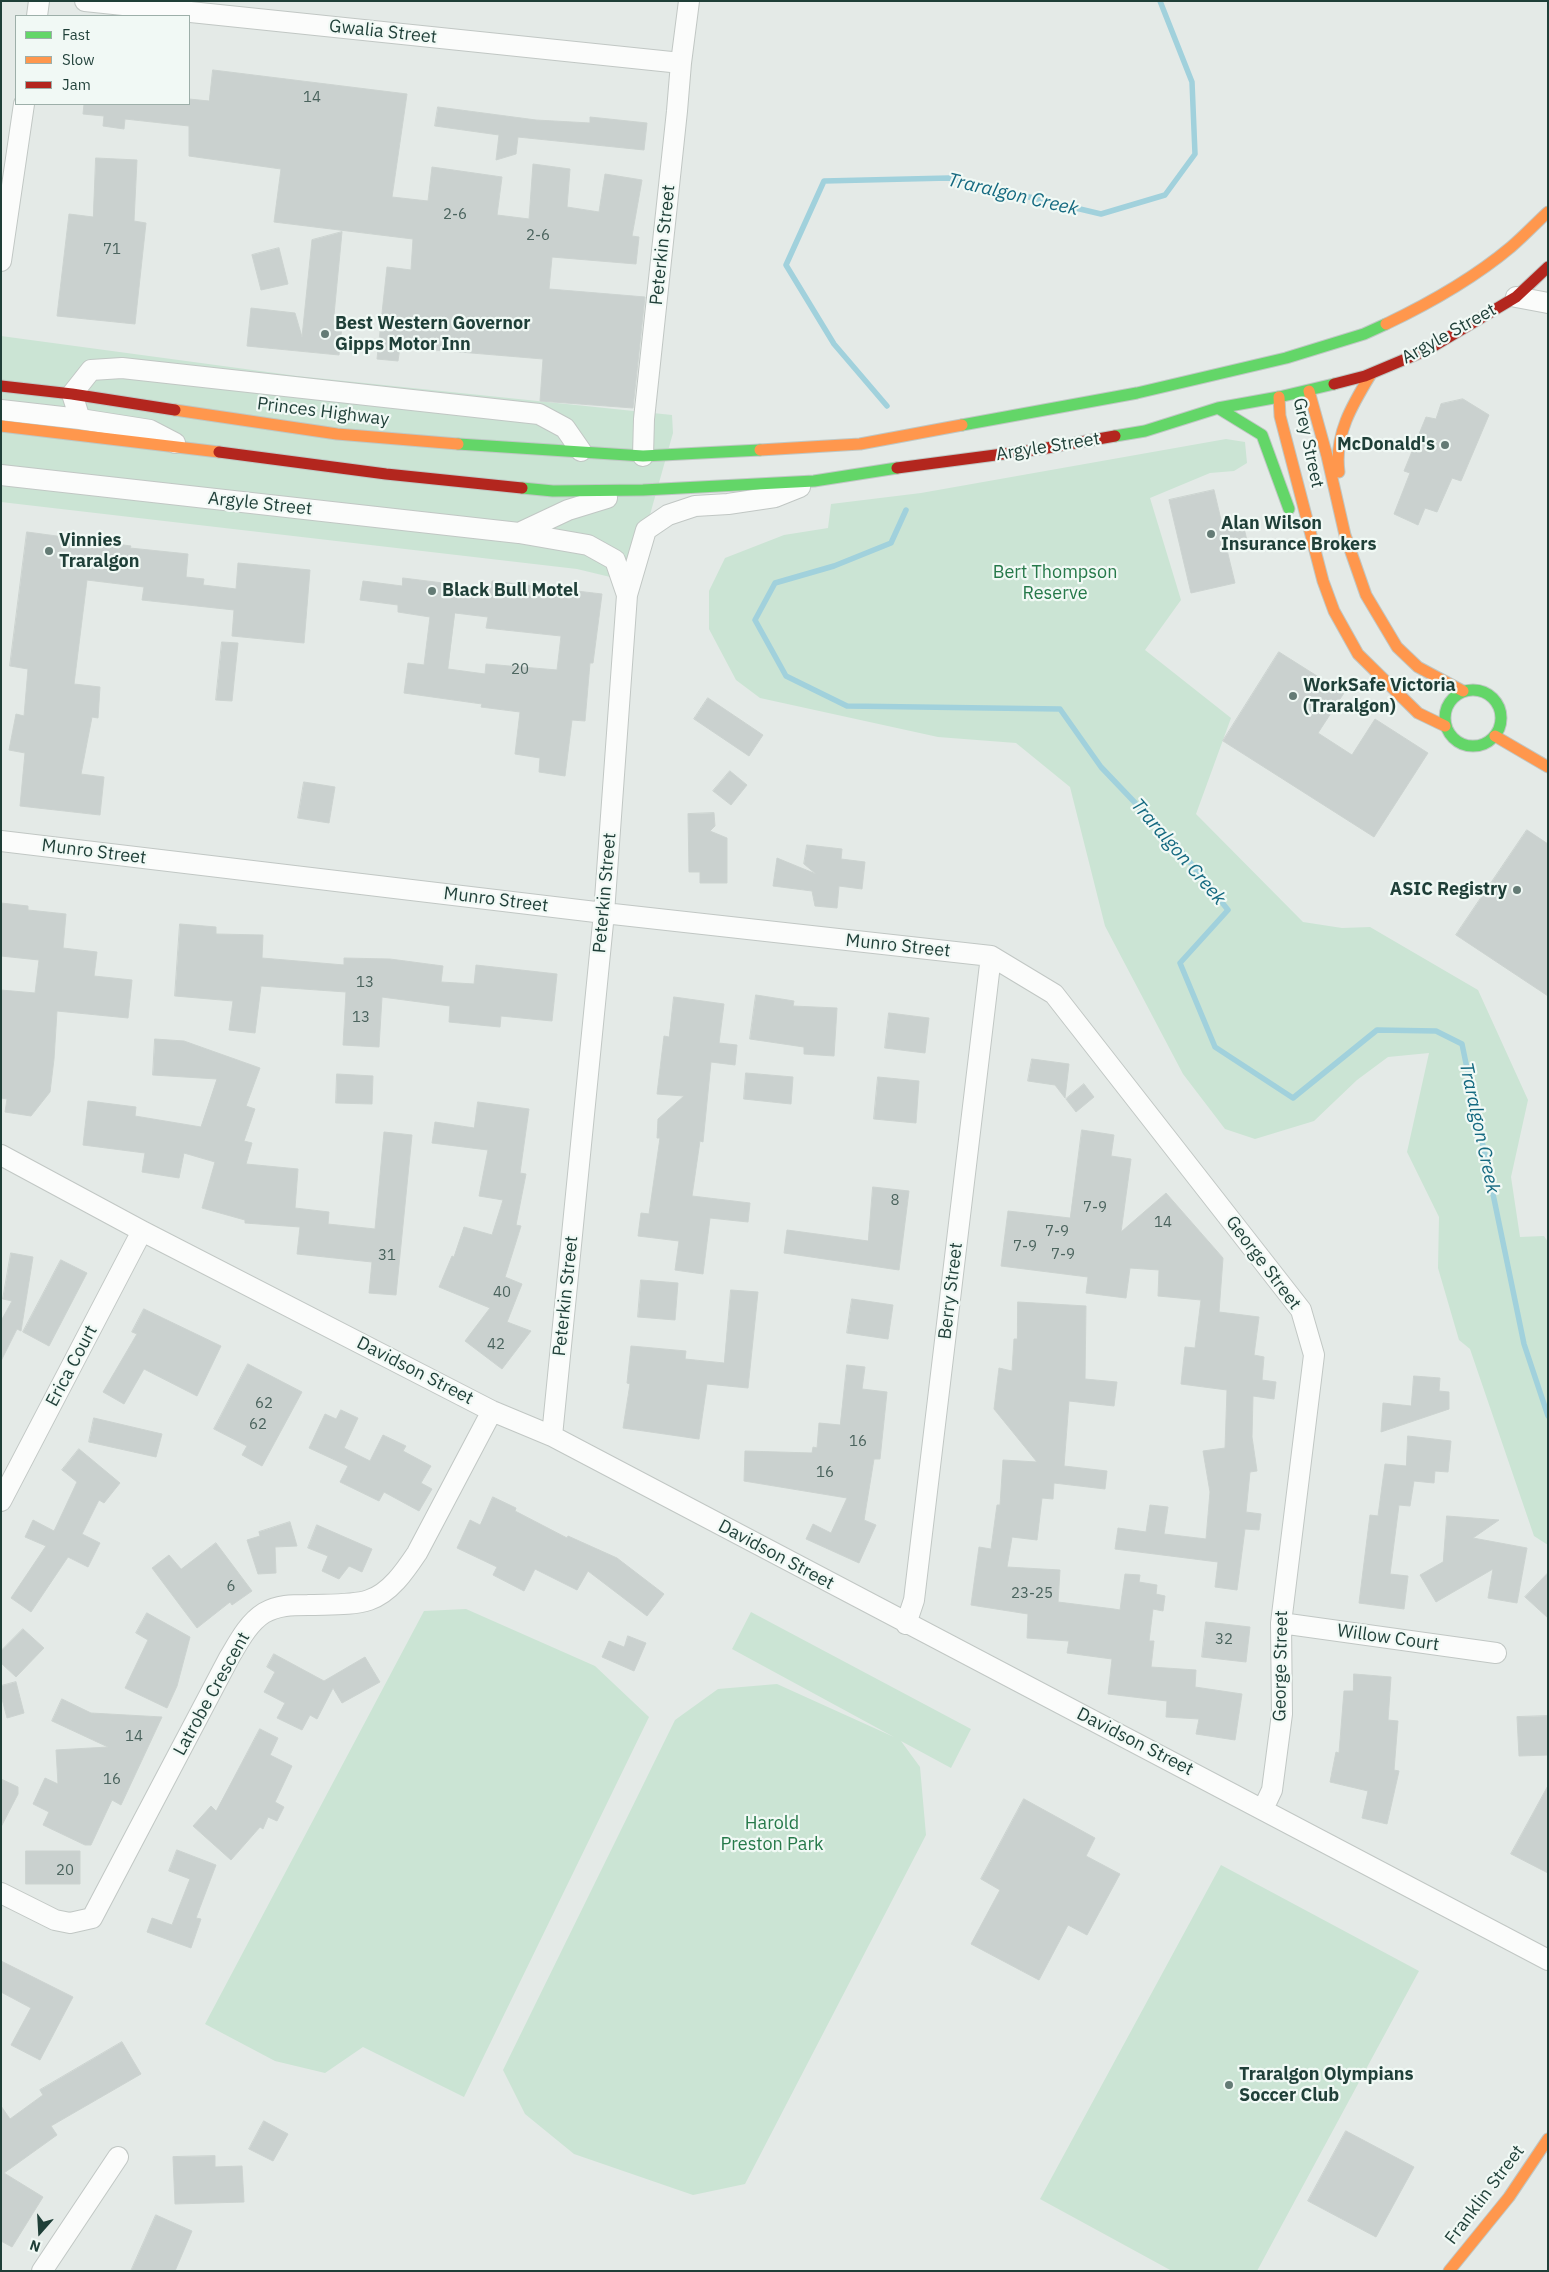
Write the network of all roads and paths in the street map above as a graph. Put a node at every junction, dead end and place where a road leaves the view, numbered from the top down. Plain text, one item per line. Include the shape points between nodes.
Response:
1 (39, 1) edge
2 (85, 1) edge
3 (689, 1) edge
4 (37, 15) edge
5 (680, 62) junction
6 (24, 105) edge
7 (1548, 212) edge
8 (1, 261) edge
9 (1548, 267) edge
10 (1516, 297) junction
11 (1548, 303) edge
12 (1426, 318) dead end
13 (1384, 324) junction
14 (1371, 374) junction
15 (1281, 384) dead end
16 (1, 386) edge
17 (1306, 387) junction
18 (72, 394) junction
19 (1279, 397) junction
20 (1218, 408) junction
21 (1, 410) edge
22 (80, 419) junction
23 (1, 426) edge
24 (337, 434) junction
25 (188, 450) junction
26 (581, 452) junction
27 (422, 453) dead end
28 (643, 460) junction
29 (1, 475) edge
30 (814, 481) junction
31 (550, 484) junction
32 (643, 486) junction
33 (556, 516) junction
34 (1292, 518) dead end
35 (519, 534) junction
36 (1302, 546) dead end
37 (1323, 581) junction
38 (627, 596) junction
39 (1362, 597) junction
40 (1463, 691) junction
41 (1445, 726) junction
42 (1495, 736) junction
43 (1548, 767) edge
44 (1, 841) edge
45 (604, 913) junction
46 (990, 956) junction
47 (1, 1154) edge
48 (142, 1231) junction
49 (492, 1411) junction
50 (552, 1436) junction
51 (1, 1500) edge
52 (1280, 1622) junction
53 (906, 1624) junction
54 (1496, 1652) dead end
55 (1263, 1809) junction
56 (1, 1893) edge
57 (1548, 1960) edge
58 (1548, 2139) edge
59 (118, 2157) dead end
60 (42, 2271) edge
61 (1449, 2271) edge

1 - 4 street
2 - 5 street, Gwalia Street
3 - 5 street, Peterkin Street
5 - 28 street, Peterkin Street via 678,111 644,419
6 - 8 street
7 - 13 main road, Argyle Street via 1511,247 1473,274 1429,303
9 - 10 main road, Argyle Street
10 - 11 street
10 - 14 main road, Argyle Street via 1427,350
12 - 13 main road
13 - 28 main road, Argyle Street via 1288,364 1245,366 1137,394 1031,414 860,444
14 - 17 main road, Argyle Street
14 - 39 main road via 1350,408 1336,452 1358,544
15 - 19 main road, Grey Street
16 - 18 main road, Princes Highway
17 - 19 main road, Argyle Street
17 - 39 main road, Grey Street via 1327,456
18 - 22 street
18 - 24 main road, Princes Highway
18 - 26 street via 91,370 122,368 539,414 565,428
19 - 20 main road, Argyle Street
19 - 37 main road, Grey Street via 1280,416
20 - 30 main road, Argyle Street via 1145,431
20 - 34 main road via 1262,435
21 - 22 street
22 - 25 street via 150,430
23 - 25 main road
24 - 26 main road, Princes Highway
24 - 27 main road
25 - 31 main road via 386,474
26 - 28 main road, Princes Highway
29 - 35 street, Argyle Street
30 - 32 main road, Argyle Street
30 - 38 street, Peterkin Street via 775,497 695,506 668,515 646,530
31 - 32 main road
31 - 33 street
32 - 33 street, Argyle Street via 590,501
33 - 35 street, Argyle Street
35 - 38 street, Argyle Street via 588,545 615,560
36 - 37 main road via 1312,573
37 - 41 main road, Grey Street via 1358,654 1418,713
38 - 45 street, Peterkin Street
39 - 40 main road, Grey Street via 1397,647 1418,667
40 - 41 main road via 1451,699 1446,708
40 - 42 main road via 1476,690 1494,699 1500,709 1501,723
41 - 42 main road via 1450,736 1467,746 1486,743
42 - 43 main road
44 - 45 street, Munro Street
45 - 46 street, Munro Street
45 - 50 street, Peterkin Street
46 - 52 street, George Street via 1054,994 1301,1310 1314,1356
46 - 53 street, Berry Street via 914,1600
47 - 48 street, Davidson Street
48 - 49 street, Davidson Street
48 - 51 street, Erica Court
49 - 50 street, Davidson Street
49 - 56 street, Latrobe Crescent via 404,1574 368,1600 284,1605 264,1614 250,1626 229,1658 92,1918 70,1923 55,1920
50 - 53 street, Davidson Street
52 - 54 street, Willow Court
52 - 55 street, George Street via 1282,1714 1272,1790
53 - 55 street, Davidson Street
55 - 57 street, Davidson Street
58 - 61 main road, Franklin Street via 1509,2197
59 - 60 street

